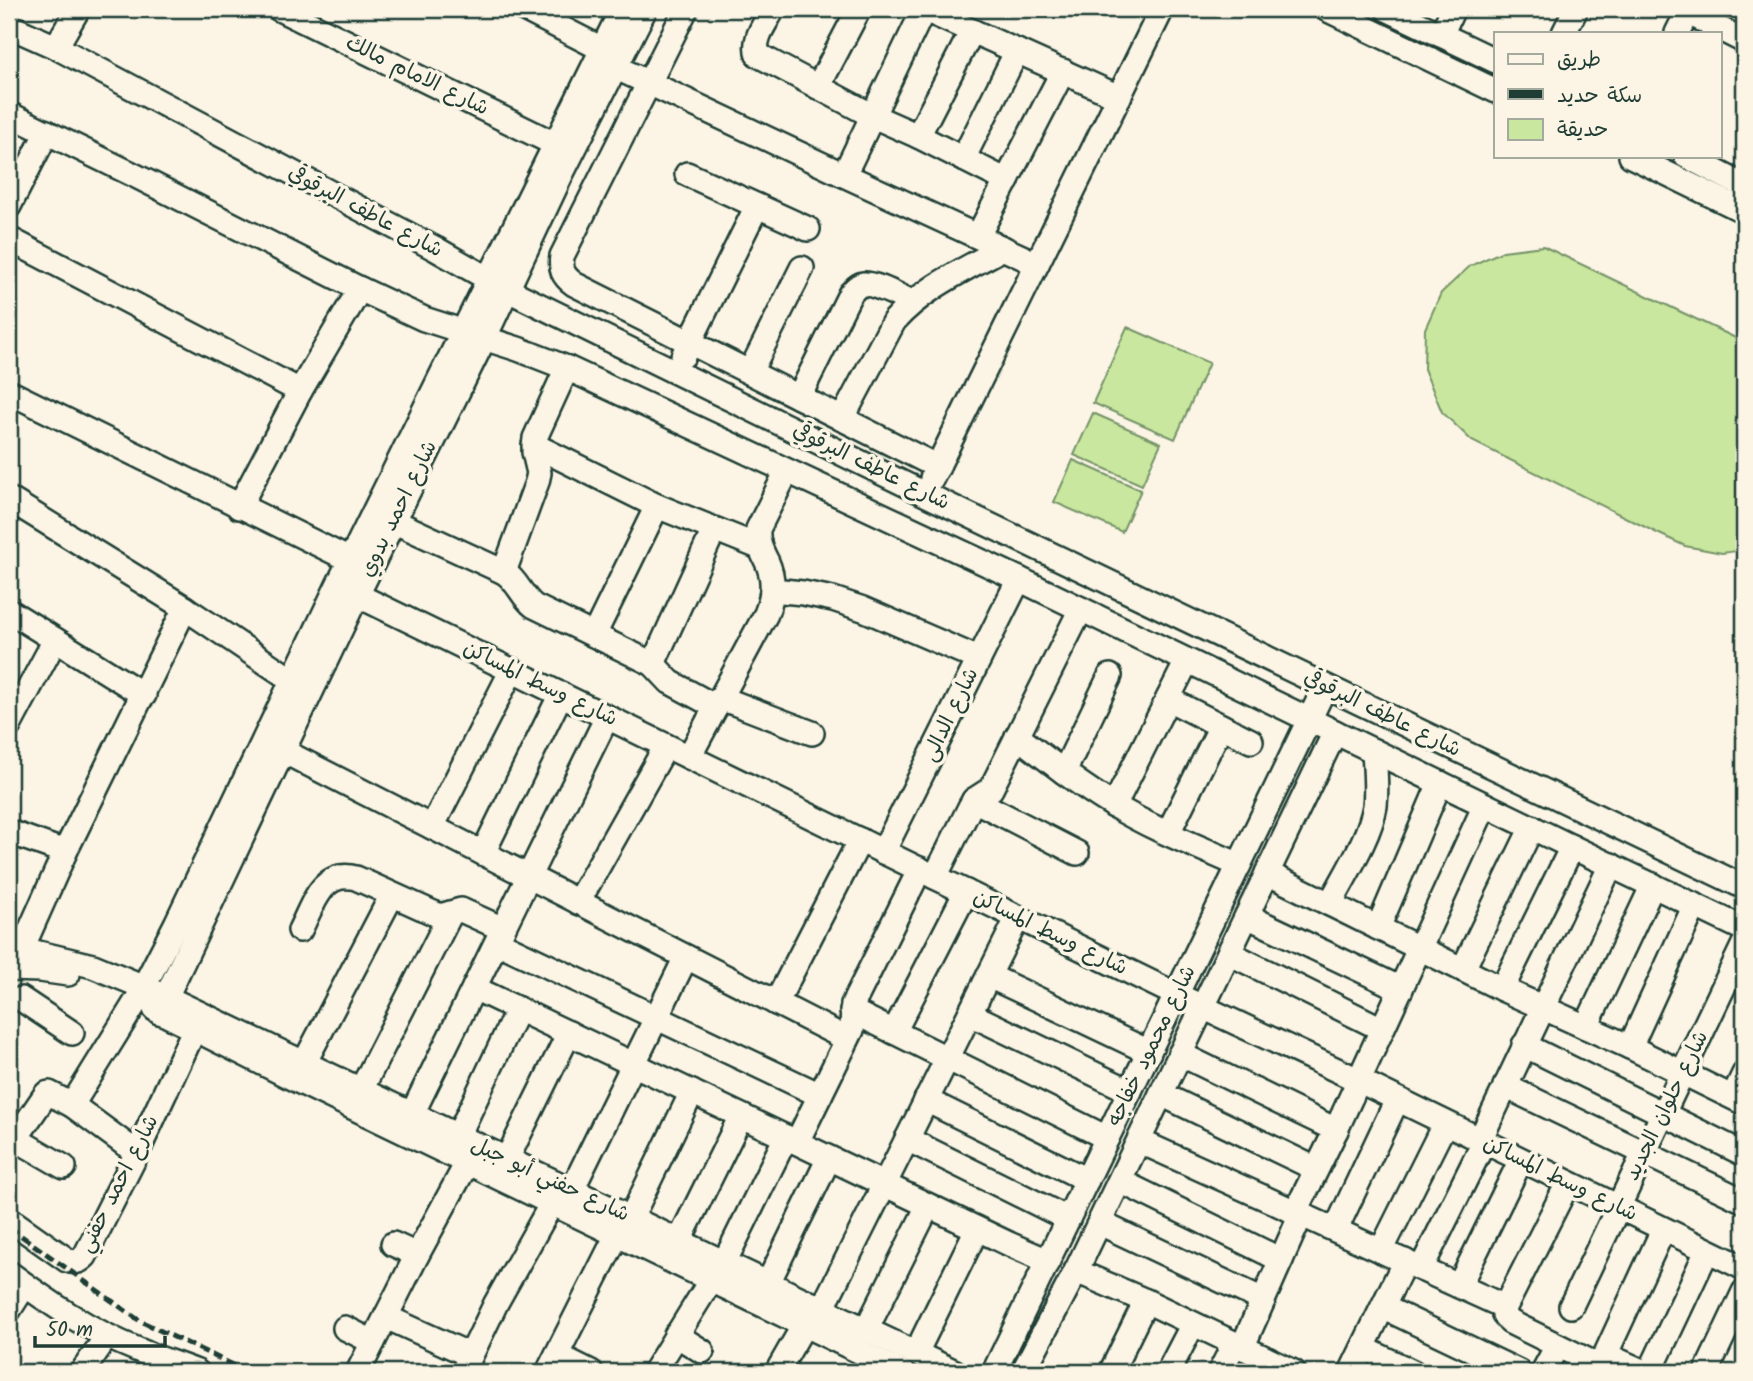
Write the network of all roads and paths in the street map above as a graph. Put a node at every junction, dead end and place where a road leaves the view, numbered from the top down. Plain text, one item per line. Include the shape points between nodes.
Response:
1 (78, 9) edge
2 (279, 9) edge
3 (524, 9) edge
4 (622, 9) edge
5 (645, 9) edge
6 (686, 9) edge
7 (773, 9) edge
8 (859, 9) edge
9 (923, 9) edge
10 (1162, 9) edge
11 (1326, 9) edge
12 (1387, 9) edge
13 (1454, 9) edge
14 (1576, 9) edge
15 (1686, 10) edge
16 (9, 26) edge
17 (972, 30) junction
18 (1564, 32) edge
19 (1677, 32) edge
20 (1441, 35) junction
21 (1744, 41) edge
22 (56, 47) junction
23 (1017, 51) junction
24 (609, 58) junction
25 (1494, 60) edge
26 (1063, 71) junction
27 (649, 82) junction
28 (818, 87) junction
29 (1494, 89) edge
30 (1119, 97) junction
31 (9, 114) edge
32 (873, 116) junction
33 (47, 132) junction
34 (918, 136) junction
35 (555, 144) junction
36 (1637, 158) edge
37 (1689, 158) edge
38 (963, 159) junction
39 (687, 174) dead end
40 (844, 175) junction
41 (1007, 181) junction
42 (1742, 198) edge
43 (9, 206) edge
44 (757, 206) junction
45 (808, 229) dead end
46 (978, 236) junction
47 (9, 239) edge
48 (1003, 248) junction
49 (1037, 264) junction
50 (802, 268) dead end
51 (497, 284) junction
52 (360, 289) junction
53 (912, 302) junction
54 (462, 331) junction
55 (484, 339) junction
56 (690, 343) junction
57 (567, 368) junction
58 (675, 371) junction
59 (750, 372) junction
60 (300, 391) junction
61 (9, 392) edge
62 (799, 397) junction
63 (842, 419) junction
64 (534, 445) junction
65 (938, 467) junction
66 (788, 471) junction
67 (925, 494) junction
68 (9, 499) edge
69 (657, 506) junction
70 (239, 507) junction
71 (393, 521) junction
72 (713, 530) junction
73 (759, 547) junction
74 (350, 560) junction
75 (504, 572) junction
76 (1018, 579) junction
77 (772, 590) junction
78 (357, 595) junction
79 (185, 608) junction
80 (1081, 609) junction
81 (9, 611) edge
82 (593, 635) junction
83 (55, 640) junction
84 (979, 659) junction
85 (1187, 661) junction
86 (653, 664) junction
87 (512, 670) junction
88 (1110, 676) dead end
89 (302, 686) junction
90 (1325, 687) junction
91 (561, 694) junction
92 (144, 695) junction
93 (1168, 699) junction
94 (718, 702) junction
95 (607, 717) junction
96 (1309, 720) junction
97 (9, 726) edge
98 (1221, 726) junction
99 (1335, 732) junction
100 (812, 733) dead end
101 (1017, 736) junction
102 (1251, 741) dead end
103 (666, 746) junction
104 (284, 751) junction
105 (1374, 751) junction
106 (689, 757) junction
107 (1064, 772) junction
108 (1440, 783) junction
109 (974, 800) junction
110 (1485, 805) junction
111 (1114, 806) junction
112 (432, 827) junction
113 (1532, 827) junction
114 (9, 832) edge
115 (1168, 833) junction
116 (860, 840) junction
117 (1572, 848) junction
118 (65, 852) junction
119 (883, 852) junction
120 (483, 853) junction
121 (1077, 853) dead end
122 (1239, 865) junction
123 (1611, 865) junction
124 (927, 873) junction
125 (1268, 873) junction
126 (529, 877) junction
127 (1653, 885) junction
128 (1744, 887) edge
129 (966, 892) junction
130 (392, 895) junction
131 (578, 902) junction
132 (1330, 904) junction
133 (1695, 905) junction
134 (451, 913) junction
135 (1247, 915) junction
136 (1018, 917) junction
137 (1378, 928) junction
138 (1744, 929) edge
139 (300, 930) dead end
140 (500, 935) junction
141 (1744, 944) edge
142 (1419, 948) junction
143 (1229, 953) junction
144 (686, 957) junction
145 (13, 959) edge
146 (1463, 969) junction
147 (40, 970) junction
148 (989, 976) junction
149 (474, 988) junction
150 (1401, 989) junction
151 (1502, 989) junction
152 (141, 994) junction
153 (1177, 995) junction
154 (776, 1003) junction
155 (163, 1005) junction
156 (15, 1007) edge
157 (1203, 1007) junction
158 (1542, 1007) junction
159 (519, 1010) junction
160 (852, 1011) junction
161 (970, 1014) junction
162 (656, 1017) junction
163 (1586, 1027) junction
164 (1382, 1029) junction
165 (194, 1030) junction
166 (72, 1032) dead end
167 (894, 1032) junction
168 (569, 1033) junction
169 (847, 1039) junction
170 (1524, 1045) junction
171 (1630, 1047) junction
172 (1149, 1052) junction
173 (1180, 1054) junction
174 (948, 1058) junction
175 (633, 1064) junction
176 (300, 1072) junction
177 (1683, 1072) junction
178 (1744, 1074) edge
179 (1358, 1080) junction
180 (1505, 1086) junction
181 (361, 1090) junction
182 (1130, 1091) junction
183 (692, 1092) junction
184 (1161, 1094) junction
185 (820, 1095) junction
186 (926, 1100) junction
187 (1397, 1100) junction
188 (1739, 1100) edge
189 (72, 1105) junction
190 (412, 1114) junction
191 (1663, 1114) junction
192 (741, 1116) junction
193 (1445, 1123) junction
194 (1336, 1130) junction
195 (13, 1136) edge
196 (458, 1136) junction
197 (1107, 1138) junction
198 (907, 1139) junction
199 (792, 1140) junction
200 (1139, 1141) junction
201 (1482, 1141) junction
202 (137, 1153) junction
203 (1644, 1153) junction
204 (1744, 1154) edge
205 (829, 1158) junction
206 (508, 1159) junction
207 (1521, 1160) junction
208 (467, 1163) junction
209 (64, 1167) dead end
210 (1316, 1169) junction
211 (1087, 1180) junction
212 (1120, 1181) junction
213 (1568, 1183) junction
214 (884, 1184) junction
215 (562, 1201) junction
216 (1744, 1201) edge
217 (928, 1206) junction
218 (1618, 1208) junction
219 (1299, 1213) junction
220 (9, 1219) edge
221 (1069, 1219) junction
222 (1100, 1223) junction
223 (624, 1227) junction
224 (977, 1229) junction
225 (1336, 1229) junction
226 (1663, 1230) junction
227 (679, 1241) junction
228 (393, 1244) dead end
229 (1381, 1251) junction
230 (1707, 1251) junction
231 (417, 1255) junction
232 (1281, 1260) junction
233 (1048, 1261) junction
234 (1413, 1265) junction
235 (1744, 1268) edge
236 (718, 1271) junction
237 (1076, 1271) junction
238 (17, 1279) edge
239 (768, 1283) junction
240 (1459, 1286) junction
241 (1744, 1292) edge
242 (1263, 1300) junction
243 (1146, 1301) junction
244 (1571, 1306) dead end
245 (1383, 1307) junction
246 (1505, 1307) junction
247 (822, 1309) junction
248 (9, 1310) edge
249 (386, 1317) junction
250 (1194, 1324) junction
251 (804, 1325) junction
252 (345, 1328) dead end
253 (866, 1330) junction
254 (676, 1335) junction
255 (107, 1336) junction
256 (373, 1342) junction
257 (1238, 1346) junction
258 (1557, 1346) junction
259 (1363, 1348) junction
260 (702, 1350) dead end
261 (916, 1353) junction
262 (1606, 1355) junction
263 (467, 1364) edge
264 (552, 1364) edge
265 (188, 1370) edge
266 (1283, 1370) edge
267 (85, 1371) edge
268 (358, 1372) edge
269 (591, 1372) edge
270 (654, 1372) edge
271 (777, 1372) edge
272 (902, 1372) edge
273 (955, 1372) edge
274 (994, 1372) edge
275 (1023, 1372) edge
276 (1111, 1372) edge
277 (1168, 1372) edge
278 (1220, 1372) edge
279 (1351, 1372) edge
280 (1413, 1372) edge
281 (1518, 1372) edge
282 (1543, 1372) edge
283 (1644, 1372) edge
284 (1650, 1372) edge
285 (1706, 1372) edge

1 - 22 street
2 - 35 street, شارع الامام مالك
3 - 24 street
4 - 24 street, شارع احمد بدوي
5 - 24 street, شارع احمد بدوي
6 - 27 street
7 - 28 street via 757,39 758,55
8 - 28 street
9 - 17 street
9 - 32 street
10 - 30 street
11 - 29 street
12 - 20 street
13 - 20 street
14 - 18 street
15 - 19 street
15 - 21 street
16 - 22 street, شارع عاطف البرقوقي
17 - 23 street
17 - 34 street
20 - 25 street
22 - 51 street, شارع عاطف البرقوقي
23 - 26 street
23 - 38 street
24 - 27 street
24 - 35 street, شارع احمد بدوي
24 - 51 street, شارع احمد بدوي
26 - 30 street
26 - 41 street
27 - 40 street
27 - 56 street via 560,267 574,284
28 - 32 street
30 - 49 street
31 - 33 street, شارع عاطف البرقوقي
32 - 34 street
32 - 40 street
33 - 43 street
33 - 52 street, شارع عاطف البرقوقي
34 - 38 street
35 - 51 street, شارع احمد بدوي
36 - 42 street
37 - 42 street
38 - 41 street
39 - 44 street
40 - 46 street
41 - 46 street
44 - 45 street
44 - 56 street
46 - 48 street
47 - 60 street
48 - 49 street
48 - 53 street
49 - 65 street
50 - 59 street
51 - 54 street, شارع احمد بدوي
51 - 55 street, شارع احمد بدوي
51 - 58 street, شارع عاطف البرقوقي
52 - 54 street, شارع عاطف البرقوقي
52 - 60 street
53 - 62 street via 874,286 856,287
53 - 63 street via 894,321
54 - 55 street, شارع عاطف البرقوقي
54 - 74 street, شارع احمد بدوي
55 - 57 street, شارع عاطف البرقوقي
55 - 71 street, شارع احمد بدوي
56 - 58 street
56 - 59 street
57 - 64 street
57 - 66 street, شارع عاطف البرقوقي
58 - 67 street, شارع عاطف البرقوقي
59 - 62 street
60 - 70 street
61 - 70 street
62 - 63 street
63 - 65 street
64 - 69 street
64 - 75 street via 537,482
65 - 67 street
66 - 73 street via 758,529
66 - 76 street, شارع عاطف البرقوقي
67 - 90 street, شارع عاطف البرقوقي
68 - 79 street
69 - 72 street
69 - 82 street
70 - 74 street
71 - 75 street
71 - 78 street, شارع احمد بدوي
72 - 73 street
72 - 86 street
73 - 77 street via 772,577
74 - 89 street, شارع احمد بدوي
75 - 82 street via 534,606
76 - 80 street, شارع عاطف البرقوقي
76 - 84 street, شارع الدالى
77 - 84 street via 834,599
77 - 94 street via 766,614
78 - 87 street, شارع وسط المساكن
78 - 89 street, شارع احمد بدوي
79 - 89 street
79 - 92 street
80 - 85 street, شارع عاطف البرقوقي
80 - 101 street
81 - 83 street
82 - 86 street
83 - 92 street
83 - 97 street
84 - 119 street, شارع الدالى
85 - 93 street
85 - 96 street, شارع عاطف البرقوقي
86 - 94 street via 670,682
87 - 91 street, شارع وسط المساكن
87 - 112 street
88 - 107 street
89 - 104 street, شارع احمد بدوي
89 - 152 street, شارع احمد بدوي
90 - 96 street, شارع محمود خفاجه
90 - 128 street, شارع عاطف البرقوقي
91 - 95 street, شارع وسط المساكن
91 - 120 street
92 - 118 street
93 - 98 street
93 - 111 street
94 - 100 street
94 - 106 street
95 - 103 street, شارع وسط المساكن
95 - 126 street
96 - 99 street, شارع عاطف البرقوقي
96 - 122 street, شارع محمود خفاجه
98 - 102 street
98 - 115 street
99 - 105 street, شارع عاطف البرقوقي
99 - 125 street, شارع محمود خفاجه
101 - 107 street
101 - 109 street via 991,789
103 - 106 street, شارع وسط المساكن
103 - 131 street
104 - 112 street
104 - 155 street, شارع احمد بدوي
105 - 108 street, شارع عاطف البرقوقي
105 - 132 street via 1372,819
106 - 116 street, شارع وسط المساكن
107 - 111 street
108 - 110 street, شارع عاطف البرقوقي
108 - 137 street
109 - 121 street
109 - 124 street
110 - 113 street, شارع عاطف البرقوقي
110 - 142 street
111 - 115 street
112 - 120 street
113 - 117 street, شارع عاطف البرقوقي
113 - 146 street
114 - 118 street
115 - 122 street
116 - 119 street, شارع وسط المساكن
116 - 154 street
117 - 123 street, شارع عاطف البرقوقي
117 - 151 street
118 - 145 street
119 - 124 street, شارع وسط المساكن
120 - 126 street
122 - 153 street, شارع محمود خفاجه
123 - 127 street, شارع عاطف البرقوقي
123 - 158 street
124 - 129 street, شارع وسط المساكن
124 - 160 street
125 - 132 street
125 - 135 street, شارع محمود خفاجه
126 - 131 street
126 - 140 street
127 - 133 street, شارع عاطف البرقوقي
127 - 163 street
129 - 136 street, شارع وسط المساكن
129 - 167 street
130 - 134 street via 440,916
130 - 139 street via 356,878 336,877 321,890
130 - 176 street
131 - 144 street
132 - 137 street
133 - 138 street, شارع عاطف البرقوقي
133 - 171 street
134 - 140 street via 467,911
134 - 181 street
135 - 143 street, شارع محمود خفاجه
135 - 150 street
136 - 148 street
136 - 153 street, شارع وسط المساكن
137 - 142 street
140 - 149 street
140 - 162 street
141 - 177 street, شارع حلوان الجديد
142 - 146 street
142 - 150 street
143 - 157 street, شارع محمود خفاجه
143 - 164 street
144 - 154 street
144 - 162 street
145 - 147 street
145 - 152 street via 93,966
146 - 151 street
147 - 152 street
147 - 156 street
148 - 161 street
148 - 172 street
149 - 159 street
149 - 190 street
150 - 164 street
151 - 158 street
152 - 155 street, شارع حفني أبو جبل
152 - 189 street, شارع احمد بدوي
153 - 157 street, شارع وسط المساكن
153 - 172 street, شارع محمود خفاجه
154 - 169 street
155 - 165 street, شارع حفني أبو جبل
155 - 176 street, شارع حفني أبو جبل
156 - 166 street
157 - 173 street, شارع محمود خفاجه
157 - 179 street, شارع وسط المساكن
158 - 163 street
158 - 170 street
159 - 168 street
159 - 196 street
160 - 167 street
160 - 169 street
161 - 174 street
161 - 182 street
162 - 175 street
162 - 185 street
163 - 171 street
164 - 179 street
165 - 176 street, شارع حفني أبو جبل
165 - 202 street, شارع احمد حفني
167 - 174 street
168 - 175 street
168 - 206 street
169 - 185 street
170 - 180 street
170 - 191 street
171 - 177 street
172 - 182 street, شارع محمود خفاجه
173 - 184 street, شارع محمود خفاجه
173 - 194 street
174 - 186 street
174 - 197 street
175 - 183 street
175 - 215 street
176 - 181 street, شارع حفني أبو جبل
176 - 208 street, شارع حفني أبو جبل
177 - 188 street
177 - 191 street, شارع حلوان الجديد
178 - 188 street
179 - 187 street, شارع وسط المساكن
179 - 194 street
180 - 201 street
180 - 203 street
181 - 190 street, شارع حفني أبو جبل
182 - 197 street, شارع محمود خفاجه
183 - 192 street
183 - 223 street
184 - 200 street, شارع محمود خفاجه
184 - 210 street
185 - 199 street
186 - 198 street
186 - 211 street
187 - 193 street, شارع وسط المساكن
187 - 225 street
189 - 195 street via 47,1093
189 - 202 street
190 - 196 street, شارع حفني أبو جبل
191 - 203 street, شارع حلوان الجديد
191 - 204 street
192 - 199 street
192 - 227 street
193 - 201 street, شارع وسط المساكن
193 - 229 street
194 - 210 street
195 - 209 street
196 - 206 street, شارع حفني أبو جبل
197 - 211 street, شارع محمود خفاجه
198 - 214 street
198 - 221 street
199 - 205 street
199 - 236 street
200 - 212 street, شارع محمود خفاجه
200 - 219 street
201 - 207 street, شارع وسط المساكن
201 - 234 street
202 - 220 street, شارع احمد حفني via 80,1261 67,1260
203 - 216 street
203 - 218 street, شارع حلوان الجديد
205 - 214 street
205 - 239 street
206 - 215 street, شارع حفني أبو جبل
207 - 213 street, شارع وسط المساكن
207 - 240 street
208 - 215 street, شارع حفني أبو جبل
208 - 231 street
210 - 219 street
211 - 221 street, شارع محمود خفاجه
212 - 222 street, شارع محمود خفاجه
212 - 232 street
213 - 218 street, شارع وسط المساكن
213 - 246 street
214 - 217 street
214 - 247 street
215 - 223 street, شارع حفني أبو جبل
215 - 263 street via 496,1303
217 - 224 street
217 - 253 street
218 - 226 street, شارع وسط المساكن
218 - 244 street, شارع حلوان الجديد
219 - 225 street
219 - 232 street
221 - 233 street, شارع محمود خفاجه
222 - 237 street, شارع محمود خفاجه
222 - 242 street
223 - 227 street, شارع حفني أبو جبل
223 - 236 street, شارع حفني أبو جبل
223 - 264 street
224 - 233 street
224 - 261 street
225 - 229 street
226 - 230 street, شارع وسط المساكن
226 - 262 street
227 - 236 street, شارع حفني أبو جبل
228 - 231 street
229 - 234 street
230 - 235 street, شارع وسط المساكن
230 - 284 street
231 - 249 street
232 - 242 street
233 - 274 street, شارع محمود خفاجه
234 - 240 street
234 - 245 street
236 - 239 street, شارع حفني أبو جبل
236 - 251 street, شارع حفني أبو جبل
236 - 254 street
237 - 243 street
237 - 275 street, شارع محمود خفاجه
238 - 248 street
238 - 255 street
239 - 247 street, شارع حفني أبو جبل
240 - 246 street
241 - 285 street
242 - 257 street
243 - 250 street
243 - 276 street
245 - 259 street
245 - 281 street
246 - 258 street via 1510,1322
247 - 253 street, شارع حفني أبو جبل
249 - 256 street
249 - 263 street
250 - 257 street
250 - 277 street
251 - 271 street
251 - 272 street, شارع حفني أبو جبل
252 - 256 street
253 - 261 street, شارع حفني أبو جبل
254 - 260 street
254 - 270 street
255 - 265 street
255 - 267 street
256 - 268 street
257 - 266 street
257 - 278 street
258 - 262 street via 1596,1364
258 - 282 street
259 - 279 street
259 - 280 street
261 - 273 street, شارع حفني أبو جبل
262 - 283 street
264 - 269 street

